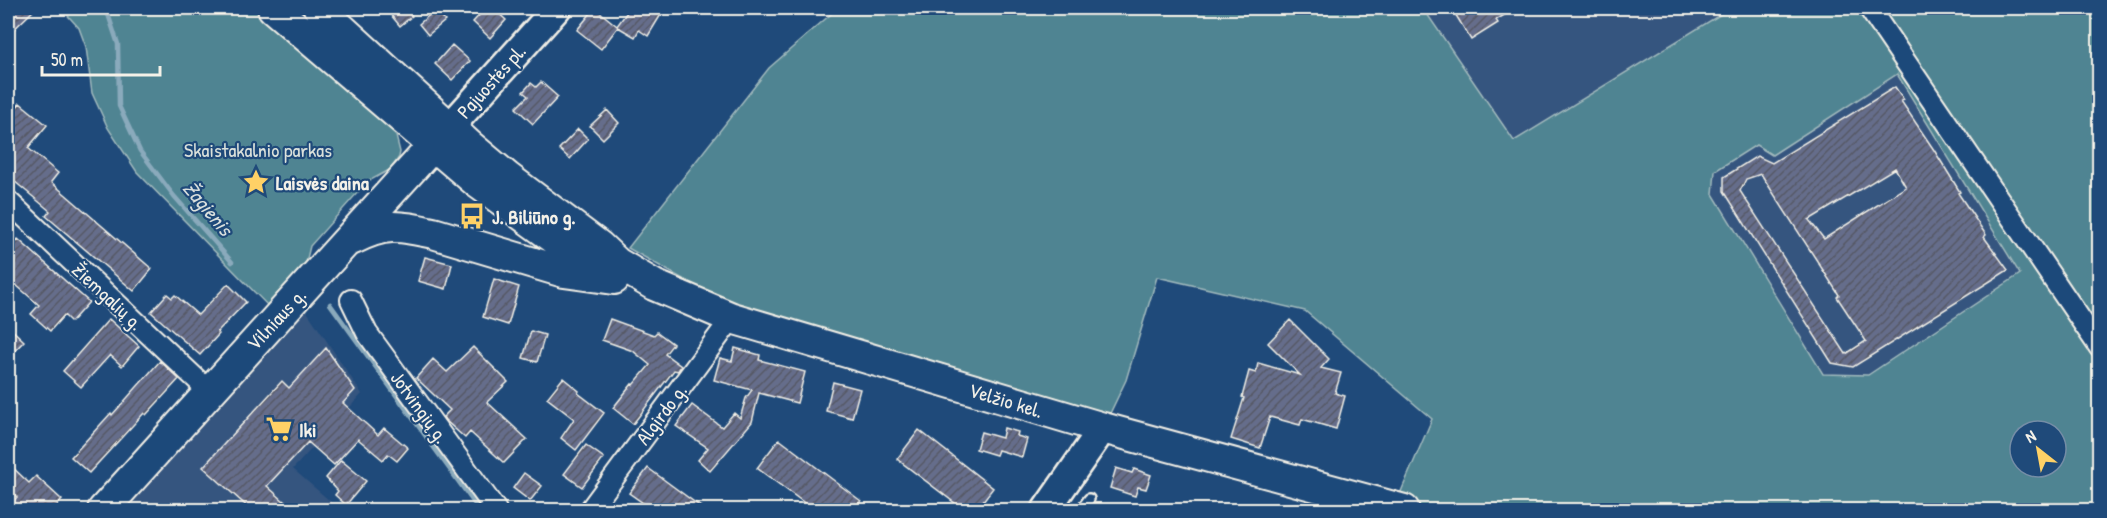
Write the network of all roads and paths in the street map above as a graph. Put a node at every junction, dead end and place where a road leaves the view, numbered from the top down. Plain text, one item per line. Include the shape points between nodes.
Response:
1 (273, 8) edge
2 (319, 8) edge
3 (556, 8) edge
4 (1869, 8) edge
5 (441, 137) junction
6 (8, 201) edge
7 (348, 242) junction
8 (654, 285) junction
9 (351, 300) dead end
10 (732, 318) junction
11 (2100, 348) edge
12 (209, 392) junction
13 (1103, 428) junction
14 (1089, 499) dead end
15 (110, 508) edge
16 (496, 510) edge
17 (590, 510) edge
18 (1046, 510) edge
19 (1081, 510) edge
20 (1404, 510) edge

1 - 5 main road via 399,114
2 - 5 main road
3 - 5 main road, Pajuostės pl.
4 - 11 street
5 - 7 main road, Vilniaus g.
5 - 8 main road, Velžio kel. via 507,177 617,263
6 - 12 street, Žiemgalių g.
7 - 8 main road via 381,227 411,228 564,272
7 - 12 main road, Vilniaus g.
8 - 10 main road, Velžio kel.
9 - 16 street, Jotvingių g. via 367,333
10 - 13 main road, Velžio kel.
10 - 17 street, Algirdo g.
12 - 15 main road, Vilniaus g.
13 - 18 main road
13 - 20 main road, Velžio kel.
14 - 19 lane

